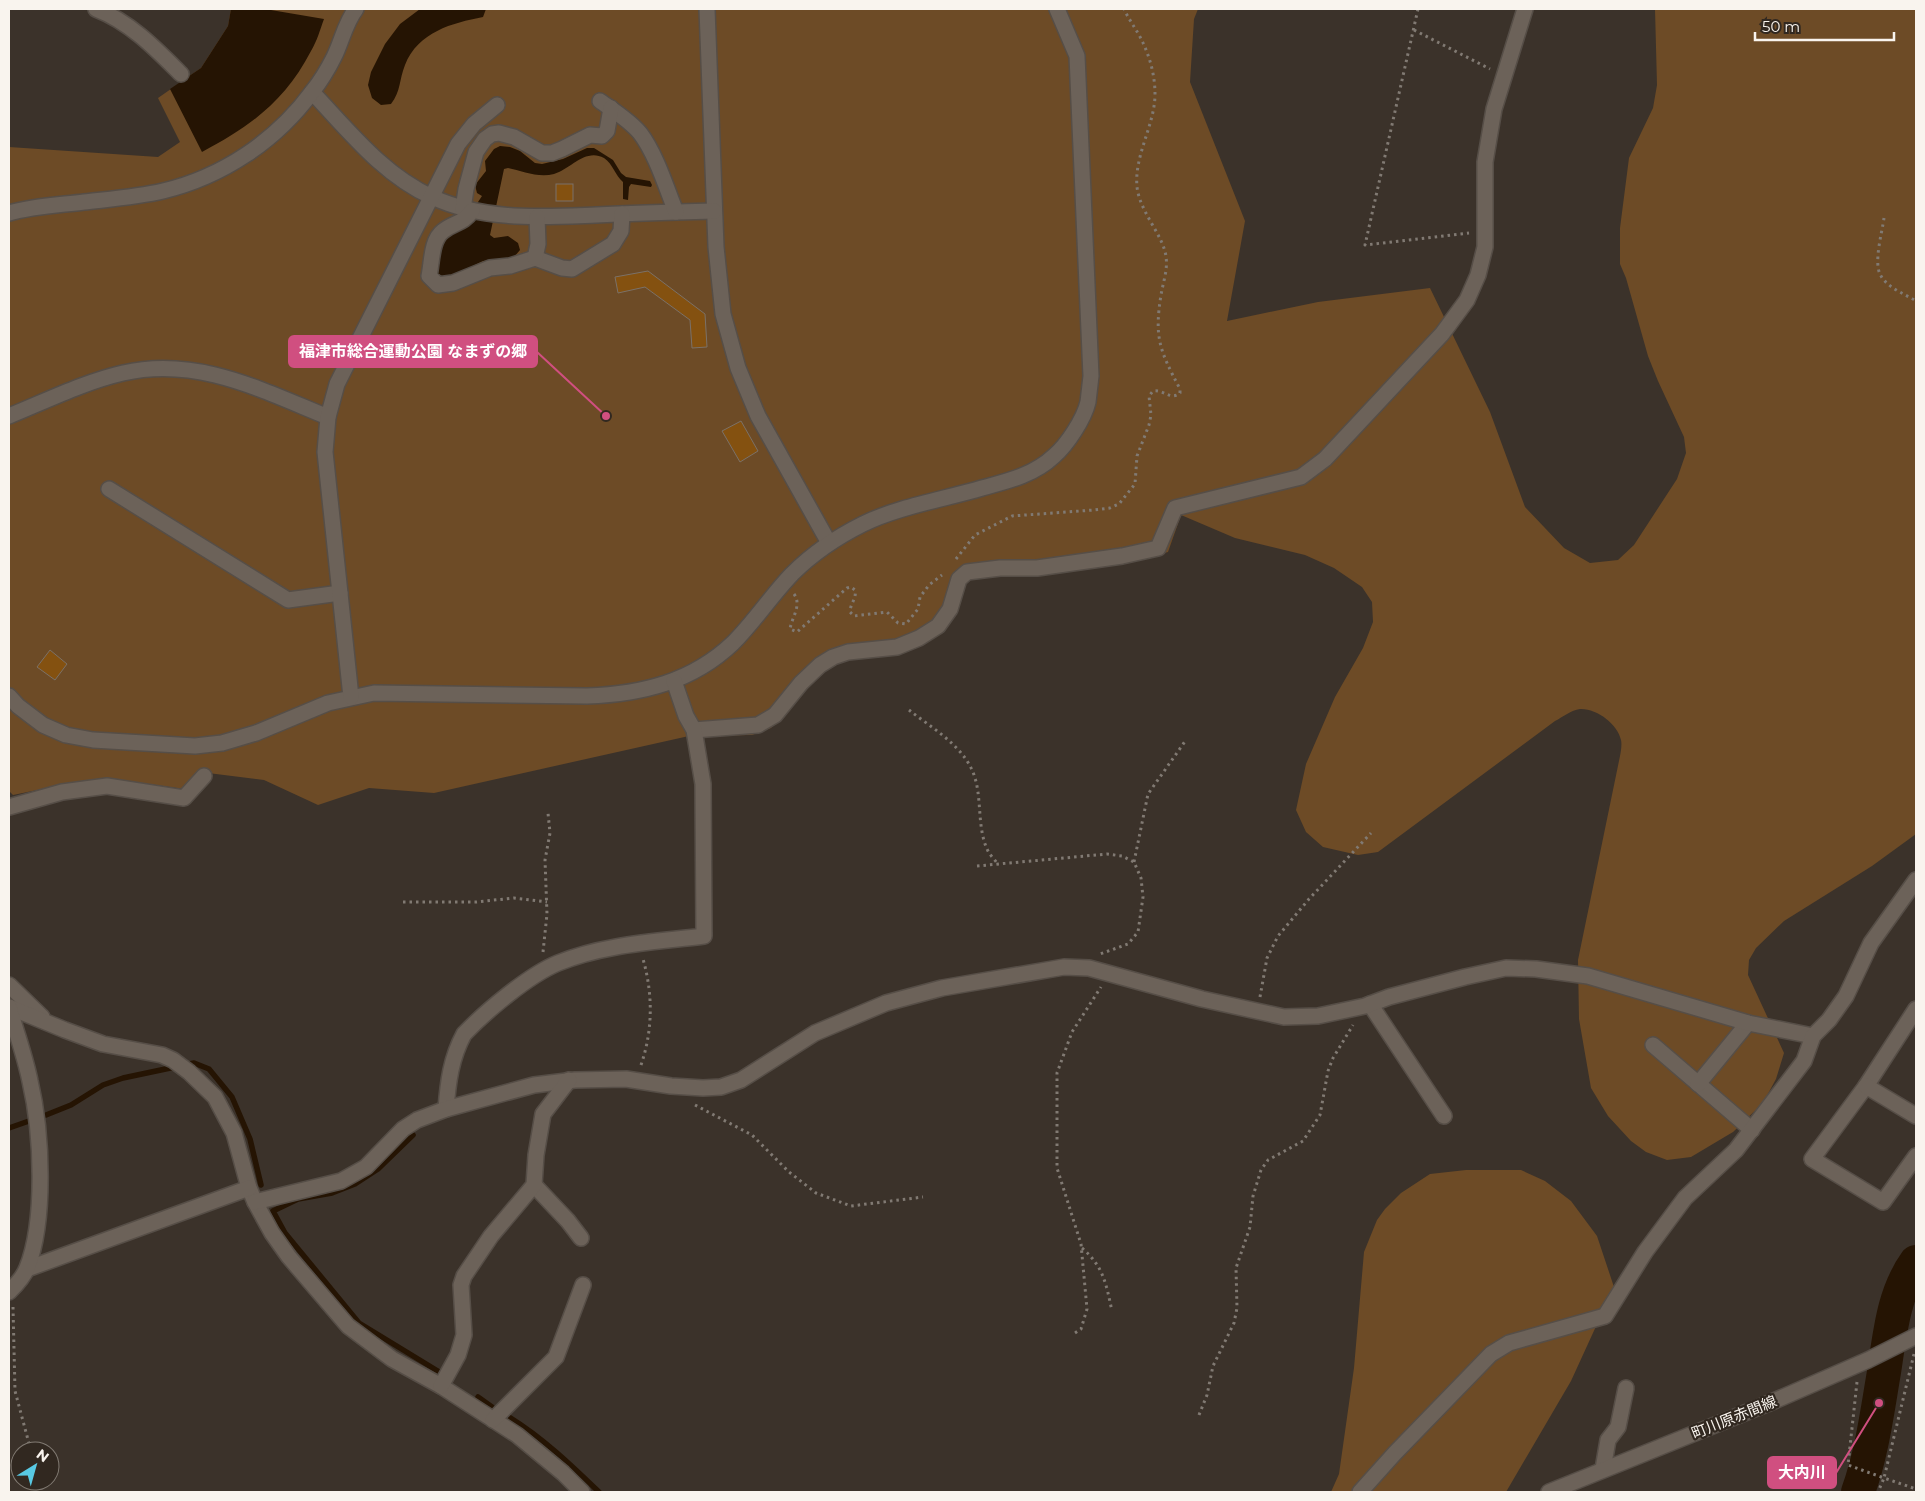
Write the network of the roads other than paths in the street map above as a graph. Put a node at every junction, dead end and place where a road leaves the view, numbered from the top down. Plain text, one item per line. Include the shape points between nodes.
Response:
1 (96, 9) edge
2 (356, 9) edge
3 (707, 9) edge
4 (1057, 9) edge
5 (1525, 9) edge
6 (181, 74) dead end
7 (312, 92) junction
8 (497, 105) dead end
9 (431, 197) junction
10 (468, 210) junction
11 (714, 211) junction
12 (676, 212) junction
13 (9, 213) edge
14 (622, 214) junction
15 (537, 217) junction
16 (535, 258) junction
17 (9, 416) edge
18 (328, 417) junction
19 (109, 489) dead end
20 (830, 543) junction
21 (340, 594) junction
22 (674, 681) junction
23 (9, 696) edge
24 (350, 697) junction
25 (694, 730) junction
26 (204, 776) dead end
27 (9, 807) edge
28 (1916, 880) edge
29 (9, 985) edge
30 (1368, 1005) junction
31 (9, 1007) edge
32 (1915, 1014) edge
33 (49, 1023) junction
34 (1748, 1024) junction
35 (1813, 1036) junction
36 (1653, 1046) dead end
37 (570, 1080) junction
38 (1698, 1084) junction
39 (1866, 1086) junction
40 (446, 1109) junction
41 (1444, 1116) dead end
42 (1916, 1116) edge
43 (1752, 1130) junction
44 (1916, 1156) edge
45 (534, 1185) junction
46 (249, 1188) junction
47 (255, 1202) junction
48 (581, 1238) dead end
49 (27, 1269) junction
50 (584, 1285) dead end
51 (11, 1291) edge
52 (1912, 1344) edge
53 (441, 1386) junction
54 (1626, 1388) dead end
55 (493, 1420) junction
56 (1603, 1469) junction
57 (582, 1492) edge
58 (1360, 1492) edge
59 (1549, 1492) edge

1 - 6 street via 127,26
2 - 7 street via 334,57
3 - 11 street
4 - 20 street via 1077,56 1091,376 1087,404 1074,432 1055,456 1036,470 1010,481 900,511 864,524
5 - 25 street via 1494,109 1484,162 1485,247 1467,300 1442,334 1325,459 1301,477 1175,508 1158,548 1036,568 967,572 959,580 950,610 938,626 919,638 897,647 848,652 833,657 800,684 775,715 758,725
7 - 9 street via 381,164
7 - 13 street via 272,135 240,158 196,180 162,191
8 - 9 street via 474,124 458,144
9 - 10 street
9 - 18 street via 344,368
10 - 12 street via 466,189 476,152 485,139 492,134 506,134 542,153 552,153 590,135 602,136 607,131 606,105 630,123 645,141
10 - 15 street via 500,216
10 - 16 street via 466,219 442,231 435,242 429,276 438,285
11 - 12 street
11 - 20 street via 722,314 738,368 758,416
12 - 14 street
14 - 15 street
14 - 16 street via 622,232 613,244 580,266 562,268
15 - 16 street
17 - 18 street via 103,379 166,368 191,369 220,376
18 - 21 street via 325,452
19 - 21 street via 288,600
20 - 22 street via 793,573 733,643 705,665
21 - 24 street
22 - 24 street via 642,691 613,695 374,693
22 - 25 street
23 - 24 street via 43,725 66,735 93,740 196,746 222,743 256,733 328,702
25 - 40 street via 703,784 704,936 619,946 559,963 523,984 464,1034 448,1075
26 - 27 street via 184,798 107,786 62,792
28 - 35 street via 1871,943 1846,996
29 - 33 street
30 - 34 street via 1506,968 1536,969 1588,976
30 - 37 street via 1318,1016 1284,1017 1089,968 1064,967 942,988 886,1003 815,1033 741,1080 721,1087 671,1086 626,1078
30 - 41 street
31 - 33 street
31 - 49 street via 30,1082 37,1124 40,1168 36,1232
32 - 39 street
33 - 46 street via 103,1044 162,1055 189,1072 215,1097 234,1133
34 - 35 street
34 - 38 street
35 - 43 street via 1804,1060
36 - 38 street
37 - 40 street via 534,1084
37 - 45 street via 543,1114
38 - 43 street
39 - 42 street
39 - 44 street via 1812,1159 1883,1202
40 - 47 street via 403,1129 366,1167 341,1181
43 - 58 street via 1736,1150 1685,1198 1645,1252 1605,1316 1509,1343 1491,1354
45 - 48 street
45 - 53 street via 491,1236 464,1276 461,1285 464,1335 458,1355
46 - 47 street
46 - 49 street
47 - 53 street via 289,1257 348,1326 392,1359
49 - 51 street
50 - 55 street via 556,1357
52 - 56 street, 町川原赤間線
53 - 55 street
54 - 56 street via 1618,1427 1608,1440
55 - 57 street via 517,1435
56 - 59 street, 町川原赤間線

